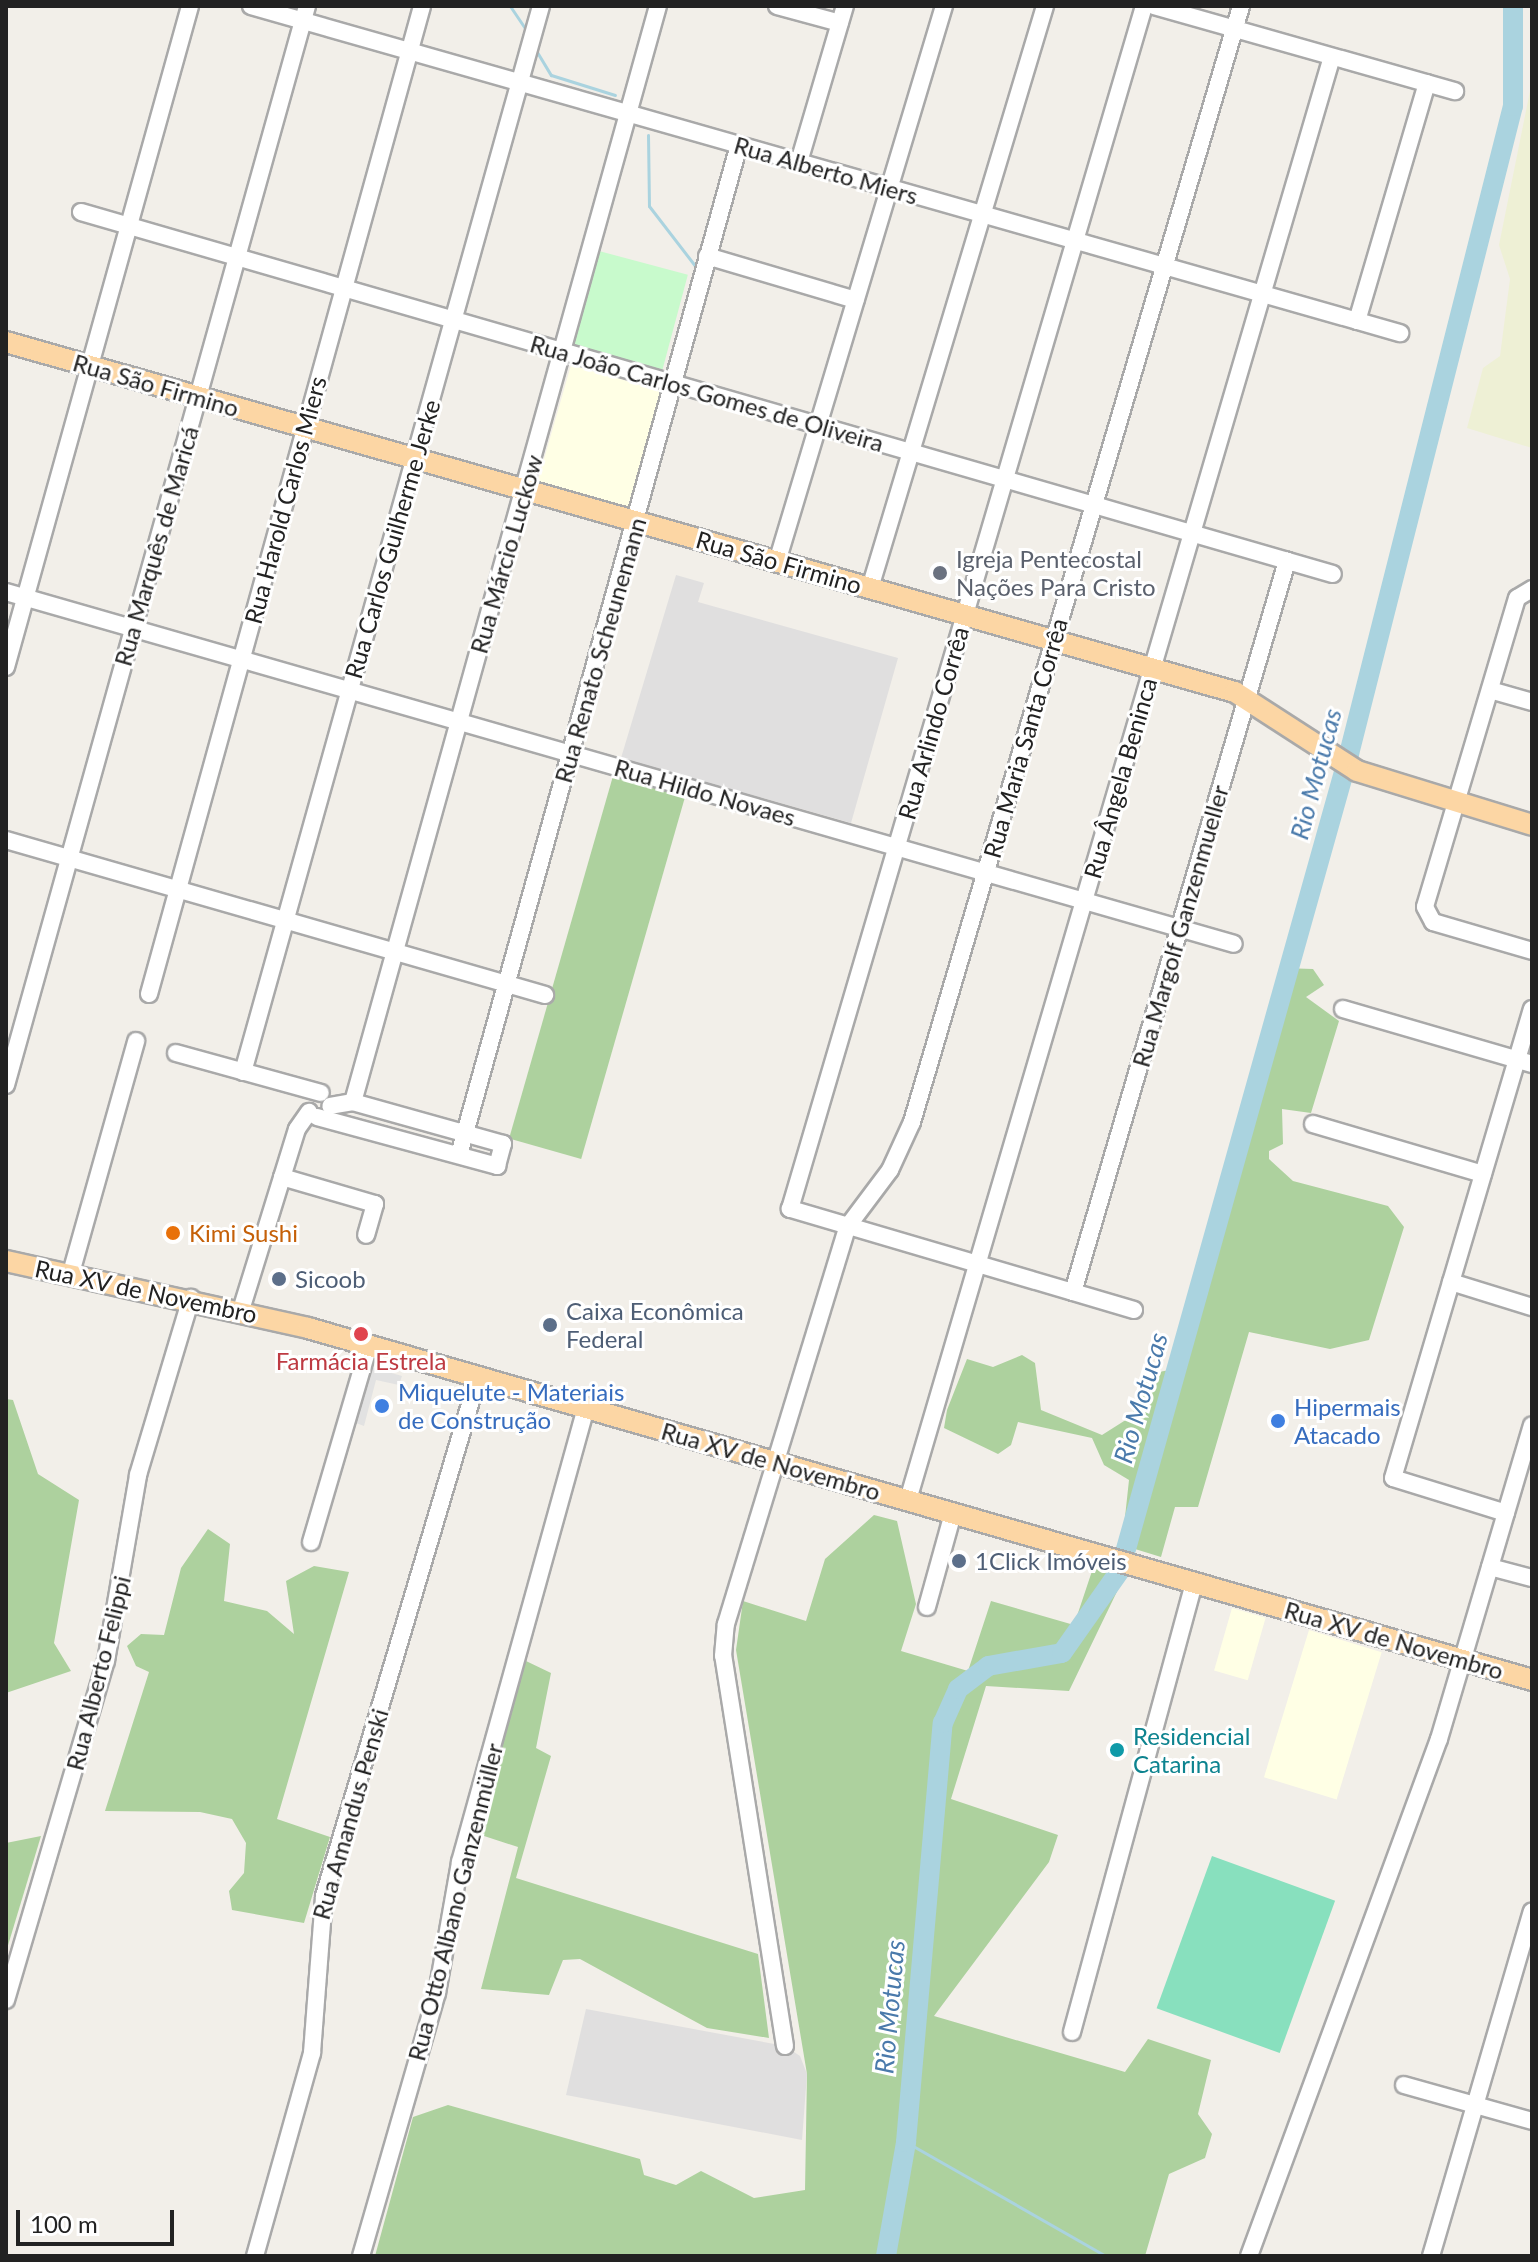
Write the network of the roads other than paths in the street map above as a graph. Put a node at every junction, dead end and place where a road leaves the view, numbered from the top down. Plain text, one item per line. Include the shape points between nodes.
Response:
1 (190, 6) edge
2 (251, 6) edge
3 (422, 6) edge
4 (541, 6) edge
5 (658, 6) edge
6 (777, 6) edge
7 (845, 6) edge
8 (944, 6) edge
9 (1045, 6) edge
10 (1144, 6) edge
11 (1154, 6) edge
12 (1241, 6) edge
13 (305, 13) edge
14 (840, 23) junction
15 (1234, 29) junction
16 (410, 51) junction
17 (1332, 57) junction
18 (520, 83) junction
19 (1427, 83) junction
20 (1455, 91) dead end
21 (629, 113) junction
22 (739, 145) junction
23 (799, 162) junction
24 (890, 188) junction
25 (81, 212) dead end
26 (982, 214) junction
27 (128, 226) junction
28 (1075, 241) junction
29 (707, 256) junction
30 (237, 257) junction
31 (1164, 266) junction
32 (344, 288) junction
33 (1262, 294) junction
34 (856, 300) junction
35 (454, 320) junction
36 (1357, 321) junction
37 (1400, 333) dead end
38 (6, 342) edge
39 (562, 351) junction
40 (90, 366) junction
41 (674, 384) junction
42 (198, 397) junction
43 (818, 425) junction
44 (306, 427) junction
45 (911, 452) junction
46 (415, 459) junction
47 (1005, 479) junction
48 (524, 489) junction
49 (1094, 505) junction
50 (636, 521) junction
51 (1192, 533) junction
52 (1287, 561) junction
53 (777, 562) junction
54 (1333, 574) dead end
55 (870, 588) junction
56 (1532, 589) edge
57 (6, 592) edge
58 (25, 598) junction
59 (965, 615) junction
60 (133, 629) junction
61 (1054, 640) junction
62 (241, 660) junction
63 (6, 667) edge
64 (1152, 668) junction
65 (1490, 690) junction
66 (350, 691) junction
67 (1247, 697) junction
68 (1532, 702) edge
69 (459, 722) junction
70 (571, 754) junction
71 (1456, 803) junction
72 (1532, 825) edge
73 (6, 840) edge
74 (897, 847) junction
75 (69, 858) junction
76 (985, 873) junction
77 (178, 889) junction
78 (1084, 901) junction
79 (285, 920) junction
80 (1179, 928) junction
81 (1234, 944) dead end
82 (1532, 951) edge
83 (395, 952) junction
84 (507, 984) junction
85 (149, 994) dead end
86 (545, 995) dead end
87 (1343, 1009) dead end
88 (1532, 1009) edge
89 (136, 1041) dead end
90 (176, 1053) dead end
91 (1524, 1062) edge
92 (243, 1072) junction
93 (6, 1085) edge
94 (353, 1102) junction
95 (320, 1107) junction
96 (1313, 1124) dead end
97 (465, 1133) junction
98 (459, 1155) junction
99 (1483, 1174) junction
100 (282, 1177) junction
101 (848, 1226) junction
102 (366, 1235) dead end
103 (6, 1261) edge
104 (977, 1264) junction
105 (71, 1273) junction
106 (1451, 1282) junction
107 (1073, 1292) junction
108 (191, 1298) junction
109 (1532, 1307) edge
110 (241, 1310) junction
111 (1134, 1310) dead end
112 (369, 1345) junction
113 (478, 1377) junction
114 (586, 1408) junction
115 (1531, 1430) edge
116 (775, 1462) junction
117 (908, 1500) junction
118 (953, 1513) junction
119 (1506, 1513) junction
120 (311, 1542) dead end
121 (1490, 1567) junction
122 (1532, 1578) edge
123 (1194, 1583) junction
124 (927, 1607) dead end
125 (1463, 1660) junction
126 (1532, 1680) edge
127 (1532, 1911) edge
128 (6, 2000) edge
129 (1072, 2032) dead end
130 (785, 2046) dead end
131 (1404, 2085) dead end
132 (1475, 2105) junction
133 (1532, 2121) edge
134 (255, 2256) edge
135 (361, 2256) edge
136 (1249, 2256) edge
137 (1431, 2256) edge

1 - 27 street
2 - 13 street, Rua Alberto Miers
3 - 16 street, Rua Harold Carlos Miers
4 - 18 street, Rua Carlos Guilherme Jerke
5 - 21 street, Rua Márcio Luckow
6 - 14 street
7 - 14 street
8 - 24 street
9 - 26 street
10 - 28 street, Rua Arlindo Corrêa
11 - 15 street
12 - 15 street, Rua Maria Santa Corrêa
13 - 16 street, Rua Alberto Miers
13 - 30 street, Rua Marquês de Maricá
14 - 23 street
15 - 17 street
15 - 31 street, Rua Maria Santa Corrêa
16 - 18 street, Rua Alberto Miers
16 - 32 street, Rua Harold Carlos Miers
17 - 19 street
17 - 33 street, Rua Ângela Beninca
18 - 21 street, Rua Alberto Miers
18 - 35 street, Rua Carlos Guilherme Jerke
19 - 20 street
19 - 36 street
21 - 22 street, Rua Alberto Miers
21 - 39 street, Rua Márcio Luckow
22 - 23 street, Rua Alberto Miers
22 - 29 street, Rua Renato Scheunemann
23 - 24 street, Rua Alberto Miers
24 - 26 street, Rua Alberto Miers
24 - 34 street
25 - 27 street, Rua João Carlos Gomes de Oliveira
26 - 28 street, Rua Alberto Miers
26 - 45 street
27 - 30 street, Rua João Carlos Gomes de Oliveira
27 - 40 street
28 - 31 street, Rua Alberto Miers
28 - 47 street, Rua Arlindo Corrêa
29 - 34 street
29 - 41 street, Rua Renato Scheunemann
30 - 32 street, Rua João Carlos Gomes de Oliveira
30 - 42 street, Rua Marquês de Maricá
31 - 33 street, Rua Alberto Miers
31 - 49 street, Rua Maria Santa Corrêa
32 - 35 street, Rua João Carlos Gomes de Oliveira
32 - 44 street, Rua Harold Carlos Miers
33 - 36 street, Rua Alberto Miers
33 - 51 street, Rua Ângela Beninca
34 - 43 street
35 - 39 street, Rua João Carlos Gomes de Oliveira
35 - 46 street, Rua Carlos Guilherme Jerke
36 - 37 street, Rua Alberto Miers
38 - 40 main road, Rua São Firmino
39 - 41 street, Rua João Carlos Gomes de Oliveira
39 - 48 street, Rua Márcio Luckow
40 - 42 main road, Rua São Firmino
40 - 58 street
41 - 43 street, Rua João Carlos Gomes de Oliveira
41 - 50 street, Rua Renato Scheunemann
42 - 44 main road, Rua São Firmino
42 - 60 street, Rua Marquês de Maricá
43 - 45 street, Rua João Carlos Gomes de Oliveira
43 - 53 street
44 - 46 main road, Rua São Firmino
44 - 62 street, Rua Harold Carlos Miers
45 - 47 street, Rua João Carlos Gomes de Oliveira
45 - 55 street
46 - 48 main road, Rua São Firmino
46 - 66 street, Rua Carlos Guilherme Jerke
47 - 49 street, Rua João Carlos Gomes de Oliveira
47 - 59 street, Rua Arlindo Corrêa
48 - 50 main road, Rua São Firmino
48 - 69 street, Rua Márcio Luckow
49 - 51 street, Rua João Carlos Gomes de Oliveira
49 - 61 street, Rua Maria Santa Corrêa
50 - 53 main road, Rua São Firmino
50 - 70 street, Rua Renato Scheunemann
51 - 52 street, Rua João Carlos Gomes de Oliveira
51 - 64 street, Rua Ângela Beninca
52 - 54 street, Rua João Carlos Gomes de Oliveira
52 - 67 street, Rua Margolf Ganzenmueller
53 - 55 main road, Rua São Firmino
55 - 59 main road, Rua São Firmino
56 - 65 street via 1517,598
57 - 58 street, Rua Hildo Novaes
58 - 60 street, Rua Hildo Novaes
58 - 63 street
59 - 61 main road, Rua São Firmino
59 - 74 street, Rua Arlindo Corrêa
60 - 62 street, Rua Hildo Novaes
60 - 75 street, Rua Marquês de Maricá
61 - 64 main road, Rua São Firmino
61 - 76 street, Rua Maria Santa Corrêa
62 - 66 street, Rua Hildo Novaes
62 - 77 street, Rua Harold Carlos Miers
64 - 67 main road, Rua São Firmino
64 - 78 street, Rua Ângela Beninca
65 - 68 street
65 - 71 street
66 - 69 street, Rua Hildo Novaes
66 - 79 street, Rua Carlos Guilherme Jerke
67 - 71 main road, Rua São Firmino via 1357,771
67 - 80 street, Rua Margolf Ganzenmueller
69 - 70 street, Rua Hildo Novaes
69 - 83 street, Rua Márcio Luckow
70 - 74 street, Rua Hildo Novaes
70 - 84 street, Rua Renato Scheunemann
71 - 72 main road, Rua São Firmino
71 - 82 street via 1428,917
73 - 75 street
74 - 76 street, Rua Hildo Novaes
74 - 101 street, Rua Arlindo Corrêa via 790,1209
75 - 77 street
75 - 93 street, Rua Marquês de Maricá
76 - 78 street, Rua Hildo Novaes
76 - 101 street, Rua Maria Santa Corrêa via 906,1140
77 - 79 street
77 - 85 street, Rua Harold Carlos Miers
78 - 80 street, Rua Hildo Novaes
78 - 104 street, Rua Ângela Beninca
79 - 83 street
79 - 92 street, Rua Carlos Guilherme Jerke
80 - 81 street, Rua Hildo Novaes
80 - 107 street, Rua Margolf Ganzenmueller
83 - 84 street
83 - 94 street, Rua Márcio Luckow
84 - 86 street
84 - 97 street, Rua Renato Scheunemann
87 - 91 street
88 - 91 street
89 - 105 street
90 - 92 street
91 - 99 street
92 - 95 street
94 - 95 street
94 - 97 street
95 - 98 street
95 - 100 street
96 - 99 street
97 - 98 street, Rua Renato Scheunemann
97 - 98 street via 503,1144 497,1166
99 - 106 street
100 - 102 street via 375,1204
100 - 110 street
101 - 104 street
101 - 116 street, Rua Maria Santa Corrêa
103 - 105 main road, Rua XV de Novembro
104 - 107 street
104 - 117 street, Rua Ângela Beninca
105 - 108 main road, Rua XV de Novembro
106 - 109 street
106 - 119 street via 1393,1478
107 - 111 street
108 - 110 main road, Rua XV de Novembro
108 - 128 street, Rua Alberto Felippi via 138,1475 106,1661
110 - 112 main road, Rua XV de Novembro
112 - 113 main road, Rua XV de Novembro
112 - 120 street
113 - 114 main road, Rua XV de Novembro
113 - 134 street, Rua Amandus Penski via 324,1896 312,2053
114 - 116 main road, Rua XV de Novembro
114 - 135 street, Rua Otto Albano Ganzenmüller via 460,1862 440,1985
115 - 119 street
116 - 117 main road, Rua XV de Novembro
116 - 130 street, Rua Maria Santa Corrêa via 723,1644
117 - 118 main road, Rua XV de Novembro
118 - 123 main road, Rua XV de Novembro
118 - 124 street
119 - 121 street
121 - 122 street
121 - 125 street
123 - 125 main road, Rua XV de Novembro
123 - 129 street
125 - 126 main road, Rua XV de Novembro
125 - 136 street
127 - 132 street
131 - 132 street
132 - 133 street
132 - 137 street

